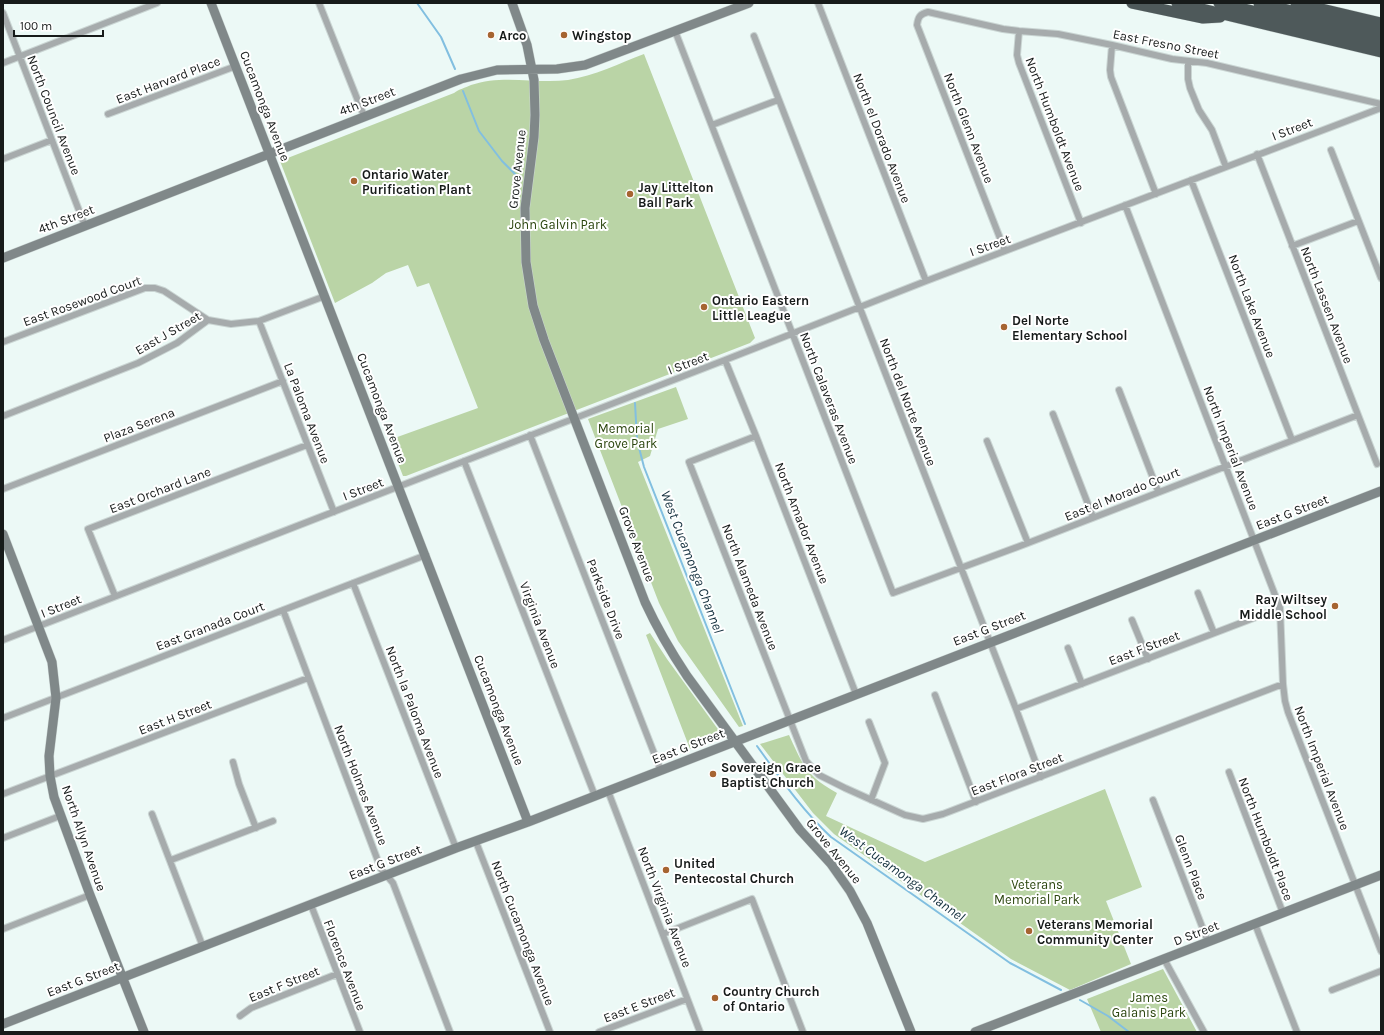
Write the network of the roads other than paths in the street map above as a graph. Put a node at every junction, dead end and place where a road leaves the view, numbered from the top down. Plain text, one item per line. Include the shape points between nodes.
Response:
1 (157, 3) edge
2 (211, 3) edge
3 (319, 3) edge
4 (512, 3) edge
5 (749, 3) edge
6 (818, 3) edge
7 (1132, 3) edge
8 (1177, 3) edge
9 (1218, 3) edge
10 (1259, 3) edge
11 (1296, 3) edge
12 (3, 13) edge
13 (922, 14) joint
14 (1229, 16) junction
15 (1381, 24) edge
16 (1019, 31) junction
17 (675, 32) junction
18 (1381, 33) edge
19 (754, 36) dead end
20 (1381, 42) edge
21 (1112, 45) junction
22 (1381, 52) edge
23 (20, 57) junction
24 (1188, 61) junction
25 (3, 63) edge
26 (236, 66) junction
27 (532, 69) junction
28 (778, 100) junction
29 (1381, 104) edge
30 (1381, 108) edge
31 (108, 114) dead end
32 (364, 116) junction
33 (712, 125) junction
34 (52, 140) junction
35 (1331, 150) dead end
36 (269, 153) junction
37 (1257, 154) junction
38 (3, 159) edge
39 (1226, 167) junction
40 (1191, 180) junction
41 (1156, 194) junction
42 (1125, 206) junction
43 (1358, 221) junction
44 (1080, 223) junction
45 (85, 226) junction
46 (1292, 246) junction
47 (1005, 251) junction
48 (3, 258) edge
49 (1381, 278) edge
50 (926, 280) junction
51 (325, 296) junction
52 (858, 307) junction
53 (208, 320) junction
54 (259, 321) junction
55 (792, 333) junction
56 (3, 342) edge
57 (725, 360) junction
58 (283, 381) junction
59 (1119, 390) dead end
60 (1053, 414) dead end
61 (1358, 415) junction
62 (3, 416) edge
63 (574, 418) junction
64 (530, 435) junction
65 (756, 436) junction
66 (1292, 440) junction
67 (987, 441) dead end
68 (307, 445) junction
69 (464, 462) junction
70 (1377, 464) dead end
71 (1226, 466) junction
72 (399, 487) junction
73 (3, 488) edge
74 (1158, 491) junction
75 (1381, 491) edge
76 (334, 512) junction
77 (1094, 517) junction
78 (3, 534) edge
79 (1254, 540) junction
80 (1028, 543) junction
81 (5, 544) edge
82 (426, 555) junction
83 (960, 568) junction
84 (353, 583) junction
85 (893, 593) joint
86 (1198, 593) dead end
87 (115, 596) junction
88 (1280, 608) junction
89 (282, 610) junction
90 (1132, 620) dead end
91 (39, 626) junction
92 (1214, 633) junction
93 (3, 640) edge
94 (990, 642) junction
95 (1068, 648) dead end
96 (1148, 659) junction
97 (308, 678) junction
98 (1082, 684) junction
99 (1283, 684) junction
100 (856, 694) junction
101 (935, 695) dead end
102 (56, 698) junction
103 (1016, 710) junction
104 (3, 718) edge
105 (790, 720) junction
106 (869, 722) dead end
107 (735, 742) junction
108 (233, 762) dead end
109 (661, 770) junction
110 (1229, 772) dead end
111 (50, 776) junction
112 (1041, 776) junction
113 (608, 791) junction
114 (3, 794) edge
115 (596, 796) junction
116 (871, 800) junction
117 (1153, 800) dead end
118 (976, 802) junction
119 (152, 814) dead end
120 (60, 816) junction
121 (273, 821) dead end
122 (528, 822) junction
123 (256, 828) junction
124 (3, 838) edge
125 (476, 842) junction
126 (456, 848) junction
127 (171, 860) junction
128 (1381, 875) edge
129 (387, 876) junction
130 (1355, 885) junction
131 (90, 895) junction
132 (311, 905) junction
133 (1283, 913) junction
134 (1255, 924) junction
135 (3, 929) edge
136 (663, 934) junction
137 (1208, 942) junction
138 (203, 946) junction
139 (1381, 951) edge
140 (1164, 959) junction
141 (1381, 971) edge
142 (337, 974) junction
143 (123, 978) junction
144 (1332, 990) dead end
145 (687, 999) junction
146 (240, 1016) dead end
147 (3, 1024) edge
148 (144, 1032) edge
149 (360, 1032) edge
150 (450, 1032) edge
151 (550, 1032) edge
152 (599, 1032) edge
153 (700, 1032) edge
154 (803, 1032) edge
155 (911, 1032) edge
156 (975, 1032) edge
157 (1204, 1032) edge
158 (1297, 1032) edge

1 - 23 street
2 - 26 street, Cucamonga Avenue
3 - 32 street
4 - 27 street, Grove Avenue via 527,44
5 - 17 street, 4th Street
6 - 50 street, North el Dorado Avenue
7 - 14 highway via 1203,18
8 - 14 highway
9 - 20 highway
10 - 18 highway
11 - 15 highway
12 - 23 street, North Council Avenue
13 - 16 street, East Fresno Street via 928,12
13 - 47 street, North Glenn Avenue via 917,18 917,24
14 - 22 highway
16 - 21 street, East Fresno Street via 1058,34
16 - 44 street, North Humboldt Avenue via 1019,63
17 - 27 street, 4th Street via 585,65
17 - 33 street, North Calaveras Avenue
19 - 28 street, North del Norte Avenue
21 - 24 street, East Fresno Street
21 - 41 street via 1111,77
23 - 25 street
23 - 34 street, North Council Avenue
24 - 29 street, East Fresno Street via 1207,63
24 - 39 street via 1190,88 1199,110 1212,130
26 - 31 street, East Harvard Place
26 - 36 street, Cucamonga Avenue
27 - 32 street, 4th Street via 497,70 458,80
27 - 63 street, Grove Avenue via 535,115 525,208 526,262 535,313
28 - 33 street
28 - 52 street, North del Norte Avenue
30 - 37 street, I Street
32 - 36 street, 4th Street
33 - 55 street, North Calaveras Avenue
34 - 38 street
34 - 45 street, North Council Avenue
35 - 43 street
36 - 45 street, 4th Street
36 - 51 street, Cucamonga Avenue
37 - 39 street, I Street
37 - 46 street, North Lassen Avenue
39 - 40 street, I Street
40 - 41 street, I Street
40 - 66 street, North Lake Avenue
41 - 42 street, I Street
42 - 44 street, I Street
42 - 71 street, North Imperial Avenue
43 - 46 street
43 - 49 street
44 - 47 street, I Street
45 - 48 street, 4th Street
46 - 61 street, North Lassen Avenue
47 - 50 street, I Street
50 - 52 street, I Street
51 - 54 street, East J Street
51 - 72 street, Cucamonga Avenue
52 - 55 street, I Street
52 - 83 street, North del Norte Avenue
53 - 54 street, East J Street via 231,324
53 - 56 street, East Rosewood Court via 164,291 145,288
53 - 62 street, East J Street via 177,343 138,363
54 - 58 street, La Paloma Avenue
55 - 57 street, I Street
55 - 85 street, North Calaveras Avenue
57 - 63 street, I Street
57 - 65 street, North Amador Avenue
58 - 68 street, La Paloma Avenue
58 - 73 street, Plaza Serena
59 - 74 street
60 - 77 street
61 - 66 street, East el Morado Court
61 - 70 street, North Lassen Avenue
63 - 64 street, I Street
63 - 107 street, Grove Avenue via 645,602 658,629 671,653
64 - 69 street, I Street
64 - 109 street, Parkside Drive
65 - 100 street, North Amador Avenue
65 - 105 street, North Alameda Avenue via 689,462
66 - 71 street, East el Morado Court
67 - 80 street
68 - 76 street, La Paloma Avenue
68 - 87 street, East Orchard Lane via 88,529
69 - 72 street, I Street
69 - 115 street, Virginia Avenue
71 - 74 street, East el Morado Court
71 - 79 street, North Imperial Avenue
72 - 76 street, I Street
72 - 82 street, Cucamonga Avenue
74 - 77 street, East el Morado Court
75 - 79 street, East G Street
76 - 87 street, I Street
77 - 80 street, East el Morado Court
78 - 81 street, North Allyn Avenue
79 - 88 street, North Imperial Avenue
79 - 94 street, East G Street
80 - 83 street, East el Morado Court
81 - 91 street, North Allyn Avenue
82 - 84 street, East Granada Court
82 - 122 street, Cucamonga Avenue
83 - 85 street, East el Morado Court
83 - 94 street, North del Norte Avenue
84 - 89 street, East Granada Court
84 - 126 street, North la Paloma Avenue
86 - 92 street
87 - 91 street, I Street
88 - 92 street, East F Street
88 - 99 street, North Imperial Avenue
89 - 97 street, North Holmes Avenue
89 - 102 street, East Granada Court
90 - 96 street
91 - 93 street, I Street
91 - 102 street, North Allyn Avenue via 52,662
92 - 96 street, East F Street
94 - 100 street, East G Street
94 - 103 street, North del Norte Avenue
95 - 98 street
96 - 98 street, East F Street
97 - 111 street, East H Street
97 - 129 street, North Holmes Avenue via 381,869
98 - 103 street, East F Street
99 - 112 street, East Flora Street
99 - 130 street, North Imperial Avenue via 1288,712
100 - 105 street, East G Street
101 - 118 street
102 - 104 street, East Granada Court
102 - 111 street, North Allyn Avenue via 49,756
103 - 112 street, North del Norte Avenue
105 - 107 street, East G Street
105 - 116 street, East Flora Street via 806,761 819,775
106 - 116 street via 885,763
107 - 109 street, East G Street
107 - 155 street, Grove Avenue via 800,830 831,864 850,891 867,923
108 - 123 street
109 - 113 street, East G Street
110 - 133 street, North Humboldt Place
111 - 114 street, East H Street
111 - 120 street, North Allyn Avenue
112 - 118 street, East Flora Street
113 - 115 street, East G Street
113 - 136 street, North Virginia Avenue
115 - 122 street, East G Street
116 - 118 street, East Flora Street via 905,815 923,819
117 - 137 street, Glenn Place
119 - 127 street
120 - 124 street
120 - 131 street, North Allyn Avenue
121 - 123 street
122 - 125 street, East G Street
123 - 127 street
125 - 126 street, East G Street
125 - 151 street, North Cucamonga Avenue
126 - 129 street, East G Street
127 - 138 street
128 - 130 street, D Street
129 - 132 street, East G Street
129 - 150 street, North Holmes Avenue via 393,883
130 - 133 street, D Street
130 - 139 street, North Imperial Avenue
131 - 135 street
131 - 143 street, North Allyn Avenue
132 - 138 street, East G Street
132 - 142 street, Florence Avenue
133 - 134 street, D Street
134 - 137 street, D Street
134 - 158 street
136 - 145 street, North Virginia Avenue
136 - 154 street via 752,899
137 - 140 street, D Street
138 - 143 street, East G Street
140 - 156 street, D Street
140 - 157 street
141 - 144 street
142 - 146 street, East F Street via 250,1008
142 - 149 street, Florence Avenue
143 - 147 street, East G Street
143 - 148 street, North Allyn Avenue
145 - 152 street, East E Street
145 - 153 street, North Virginia Avenue

